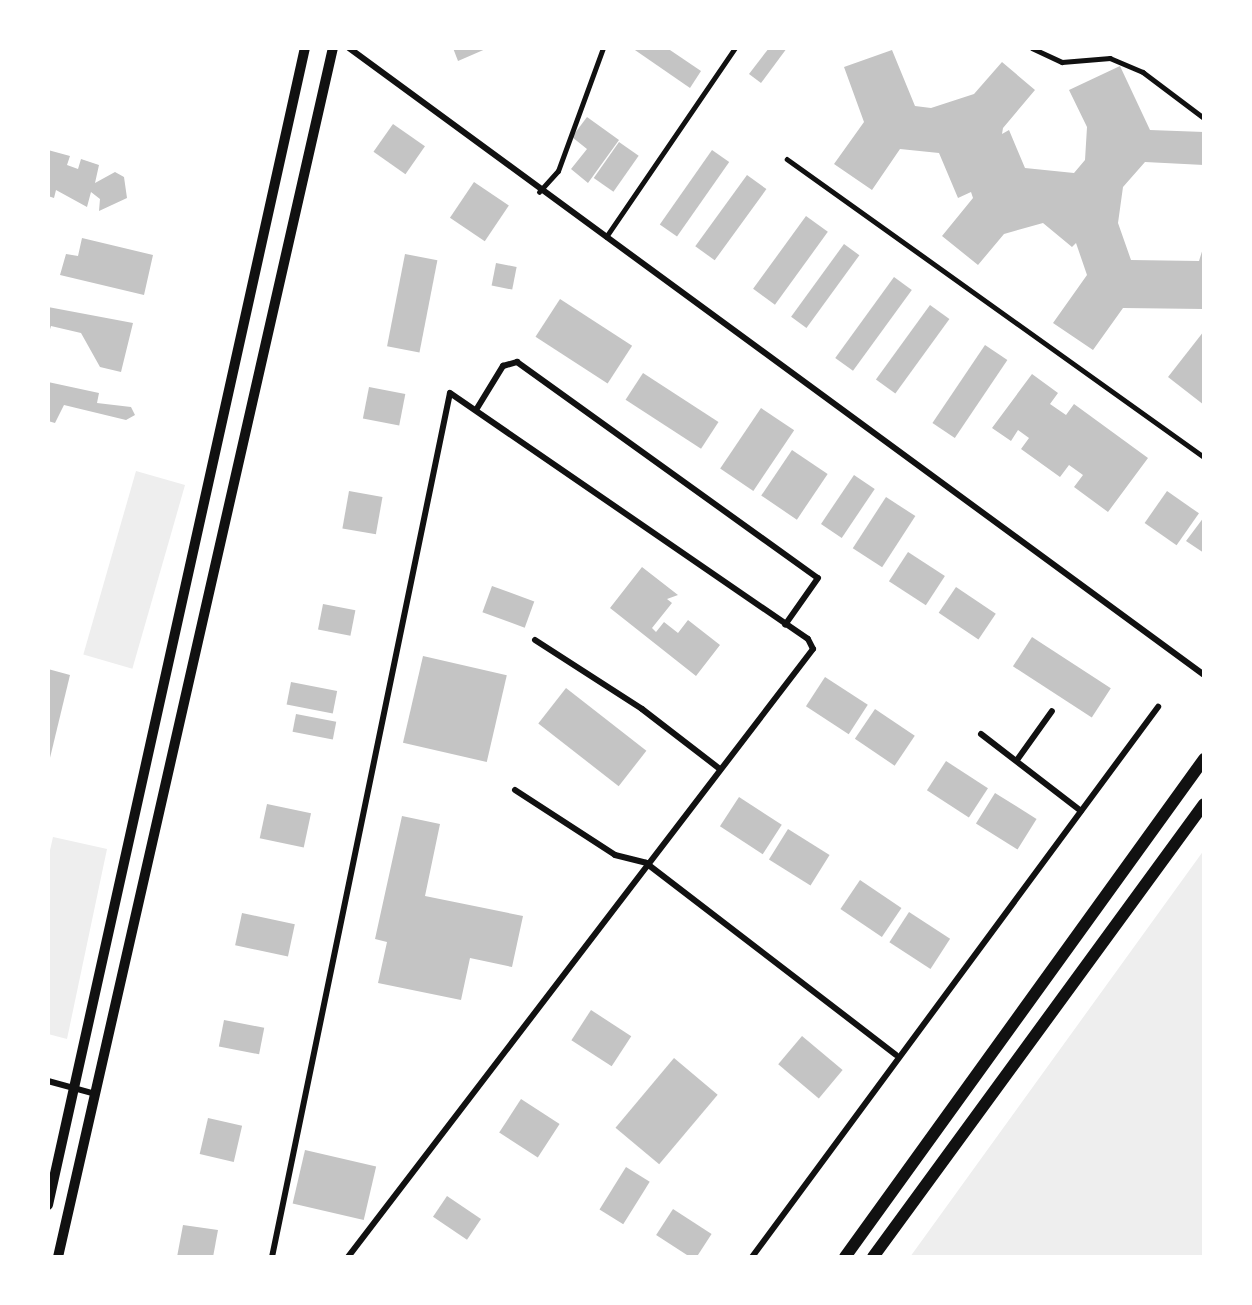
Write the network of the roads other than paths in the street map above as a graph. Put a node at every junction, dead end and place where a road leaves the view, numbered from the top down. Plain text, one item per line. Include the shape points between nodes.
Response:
1 (305, 48) edge
2 (333, 48) edge
3 (349, 48) edge
4 (603, 48) edge
5 (735, 48) edge
6 (1032, 48) edge
7 (1204, 118) edge
8 (787, 159) dead end
9 (539, 192) junction
10 (606, 237) junction
11 (476, 410) junction
12 (1204, 456) edge
13 (785, 625) junction
14 (536, 640) dead end
15 (1204, 675) edge
16 (1158, 707) dead end
17 (1052, 711) dead end
18 (981, 734) dead end
19 (1204, 759) edge
20 (1017, 760) junction
21 (720, 769) junction
22 (515, 790) dead end
23 (1204, 804) edge
24 (1081, 811) junction
25 (646, 862) junction
26 (896, 1055) junction
27 (49, 1082) edge
28 (72, 1086) junction
29 (92, 1093) junction
30 (48, 1205) edge
31 (58, 1257) edge
32 (272, 1257) edge
33 (348, 1257) edge
34 (752, 1257) edge
35 (845, 1257) edge
36 (873, 1257) edge

1 - 28 street
2 - 29 street
3 - 9 street
4 - 9 lane via 558,171
5 - 10 lane
6 - 7 lane via 1062,63 1110,58 1143,72
8 - 12 lane
9 - 10 street
10 - 15 street
11 - 13 street
11 - 13 street via 503,366 517,362 818,578
11 - 32 street via 450,393
13 - 21 street via 808,639 812,653
14 - 21 street via 642,709
16 - 24 street
17 - 20 street
18 - 20 street
19 - 35 main road
20 - 24 street
21 - 25 street
22 - 25 street via 615,855
23 - 36 main road
24 - 26 street
25 - 26 street
25 - 33 street
26 - 34 street
27 - 28 street
28 - 29 street
28 - 30 street
29 - 31 street

